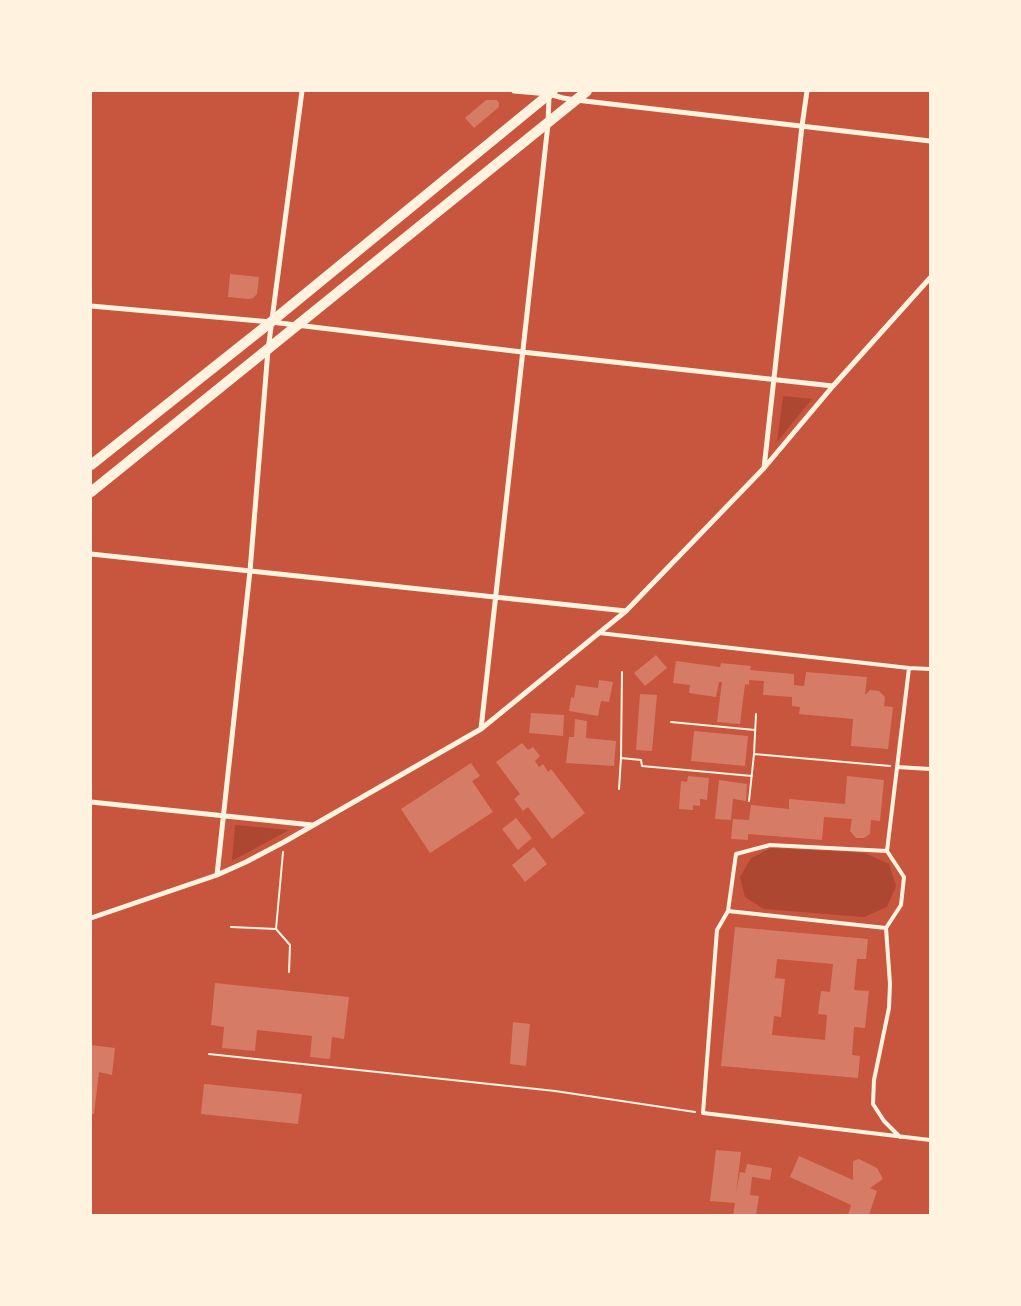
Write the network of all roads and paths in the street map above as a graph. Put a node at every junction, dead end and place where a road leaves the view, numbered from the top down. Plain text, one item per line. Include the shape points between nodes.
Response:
1 (302, 91) edge
2 (514, 91) edge
3 (587, 91) edge
4 (807, 91) edge
5 (550, 92) edge
6 (576, 100) junction
7 (548, 124) junction
8 (802, 126) junction
9 (930, 141) edge
10 (930, 278) edge
11 (91, 306) edge
12 (271, 322) junction
13 (298, 325) junction
14 (268, 350) junction
15 (522, 352) junction
16 (774, 379) junction
17 (833, 386) junction
18 (91, 464) edge
19 (764, 468) junction
20 (91, 492) edge
21 (91, 554) edge
22 (250, 571) junction
23 (495, 597) junction
24 (626, 611) junction
25 (599, 633) junction
26 (909, 668) junction
27 (930, 669) edge
28 (622, 672) dead end
29 (756, 714) dead end
30 (671, 722) dead end
31 (481, 729) junction
32 (755, 730) junction
33 (754, 754) junction
34 (621, 758) junction
35 (897, 767) junction
36 (930, 769) edge
37 (752, 776) junction
38 (619, 789) dead end
39 (750, 801) dead end
40 (91, 802) edge
41 (223, 816) junction
42 (312, 825) junction
43 (284, 842) junction
44 (887, 851) junction
45 (217, 875) junction
46 (728, 911) junction
47 (91, 918) edge
48 (231, 927) dead end
49 (886, 928) junction
50 (276, 929) junction
51 (289, 972) dead end
52 (209, 1054) dead end
53 (702, 1113) junction
54 (900, 1137) junction
55 (930, 1140) edge

1 - 12 street
2 - 5 street
3 - 6 main road
4 - 8 street
5 - 6 street
5 - 7 street
5 - 12 main road
6 - 7 main road
6 - 8 street
7 - 13 main road
7 - 15 street
8 - 9 street
8 - 16 street
10 - 17 street
11 - 12 street
12 - 13 street
12 - 14 street
12 - 18 main road
13 - 14 main road
13 - 15 street
14 - 20 main road
14 - 22 street
15 - 16 street
15 - 23 street
16 - 17 street
16 - 19 street
17 - 19 street
19 - 24 street
21 - 22 street
22 - 23 street
22 - 41 street
23 - 24 street
23 - 31 street
24 - 25 street
25 - 26 lane
25 - 31 street
26 - 27 lane
26 - 35 lane
28 - 34 path
29 - 32 path
30 - 32 path
31 - 42 street
32 - 33 path
33 - 35 path
33 - 37 path
34 - 37 path via 641,760 642,766
34 - 38 path
35 - 36 lane
35 - 44 lane
37 - 39 path
40 - 41 street
41 - 42 street
41 - 45 street
42 - 43 street
43 - 45 street
43 - 50 path
44 - 46 lane via 770,845 736,854
44 - 49 lane via 904,877 901,905
45 - 47 street
46 - 49 lane
46 - 53 lane via 717,930
48 - 50 path
49 - 54 lane via 889,1008 874,1080 873,1104
50 - 51 path via 290,945
52 - 53 path via 555,1091
53 - 54 lane
54 - 55 lane

